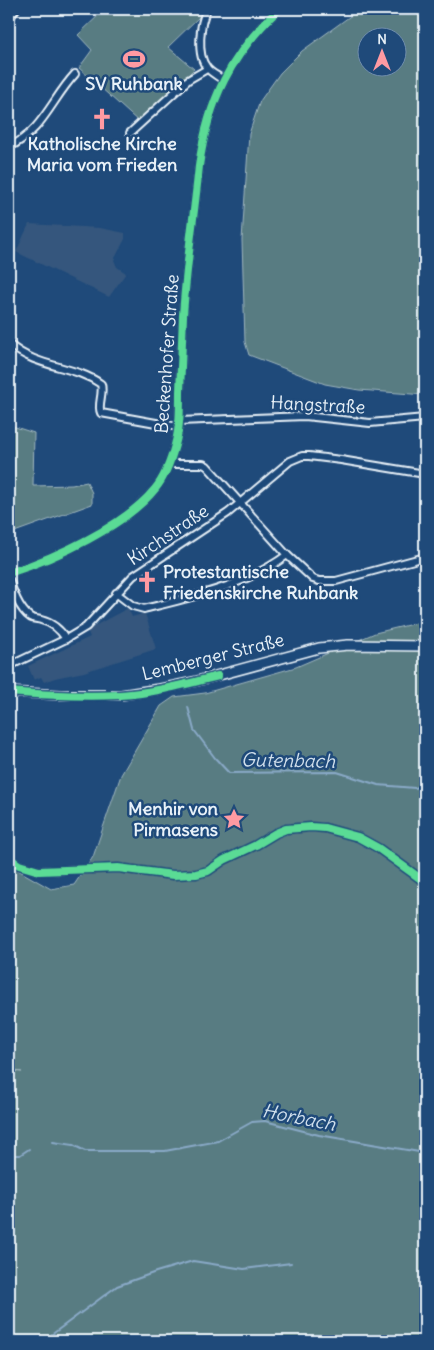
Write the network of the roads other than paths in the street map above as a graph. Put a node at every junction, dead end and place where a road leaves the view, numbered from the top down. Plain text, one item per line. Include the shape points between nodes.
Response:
1 (16, 9) edge
2 (207, 9) edge
3 (279, 9) edge
4 (9, 19) edge
5 (207, 69) junction
6 (75, 74) dead end
7 (223, 80) junction
8 (130, 133) dead end
9 (9, 147) edge
10 (9, 344) edge
11 (425, 418) edge
12 (178, 424) junction
13 (169, 464) junction
14 (425, 474) edge
15 (240, 504) junction
16 (287, 555) junction
17 (425, 557) edge
18 (9, 573) edge
19 (9, 578) edge
20 (116, 593) junction
21 (66, 639) junction
22 (425, 646) edge
23 (9, 666) edge
24 (9, 692) edge
25 (9, 858) edge
26 (425, 882) edge

1 - 4 street
2 - 5 street via 201,43
3 - 7 street, Beckenhofer Straße via 242,49
5 - 7 street
5 - 8 street via 194,75
6 - 9 street via 40,124
7 - 12 street, Beckenhofer Straße via 208,124 199,166 183,314
10 - 12 street, Hangstraße via 31,359 101,384 99,410 103,414
11 - 12 street, Hangstraße via 370,423 305,416
12 - 13 street, Beckenhofer Straße
13 - 15 street via 205,464
13 - 18 street, Beckenhofer Straße via 155,490 122,518 71,548
14 - 15 street, Kirchstraße via 302,456 290,461
15 - 16 street
15 - 20 street, Kirchstraße via 133,576
16 - 17 street via 313,579 324,582
16 - 20 street via 230,585 144,609 133,606
19 - 21 street via 27,614 56,626
20 - 21 street, Kirchstraße via 90,623
21 - 23 street, Kirchstraße
22 - 24 main road, Lemberger Straße via 326,647 198,681 121,694
25 - 26 street via 39,871 118,868 173,875 196,874 208,871 276,833 311,827 358,837

